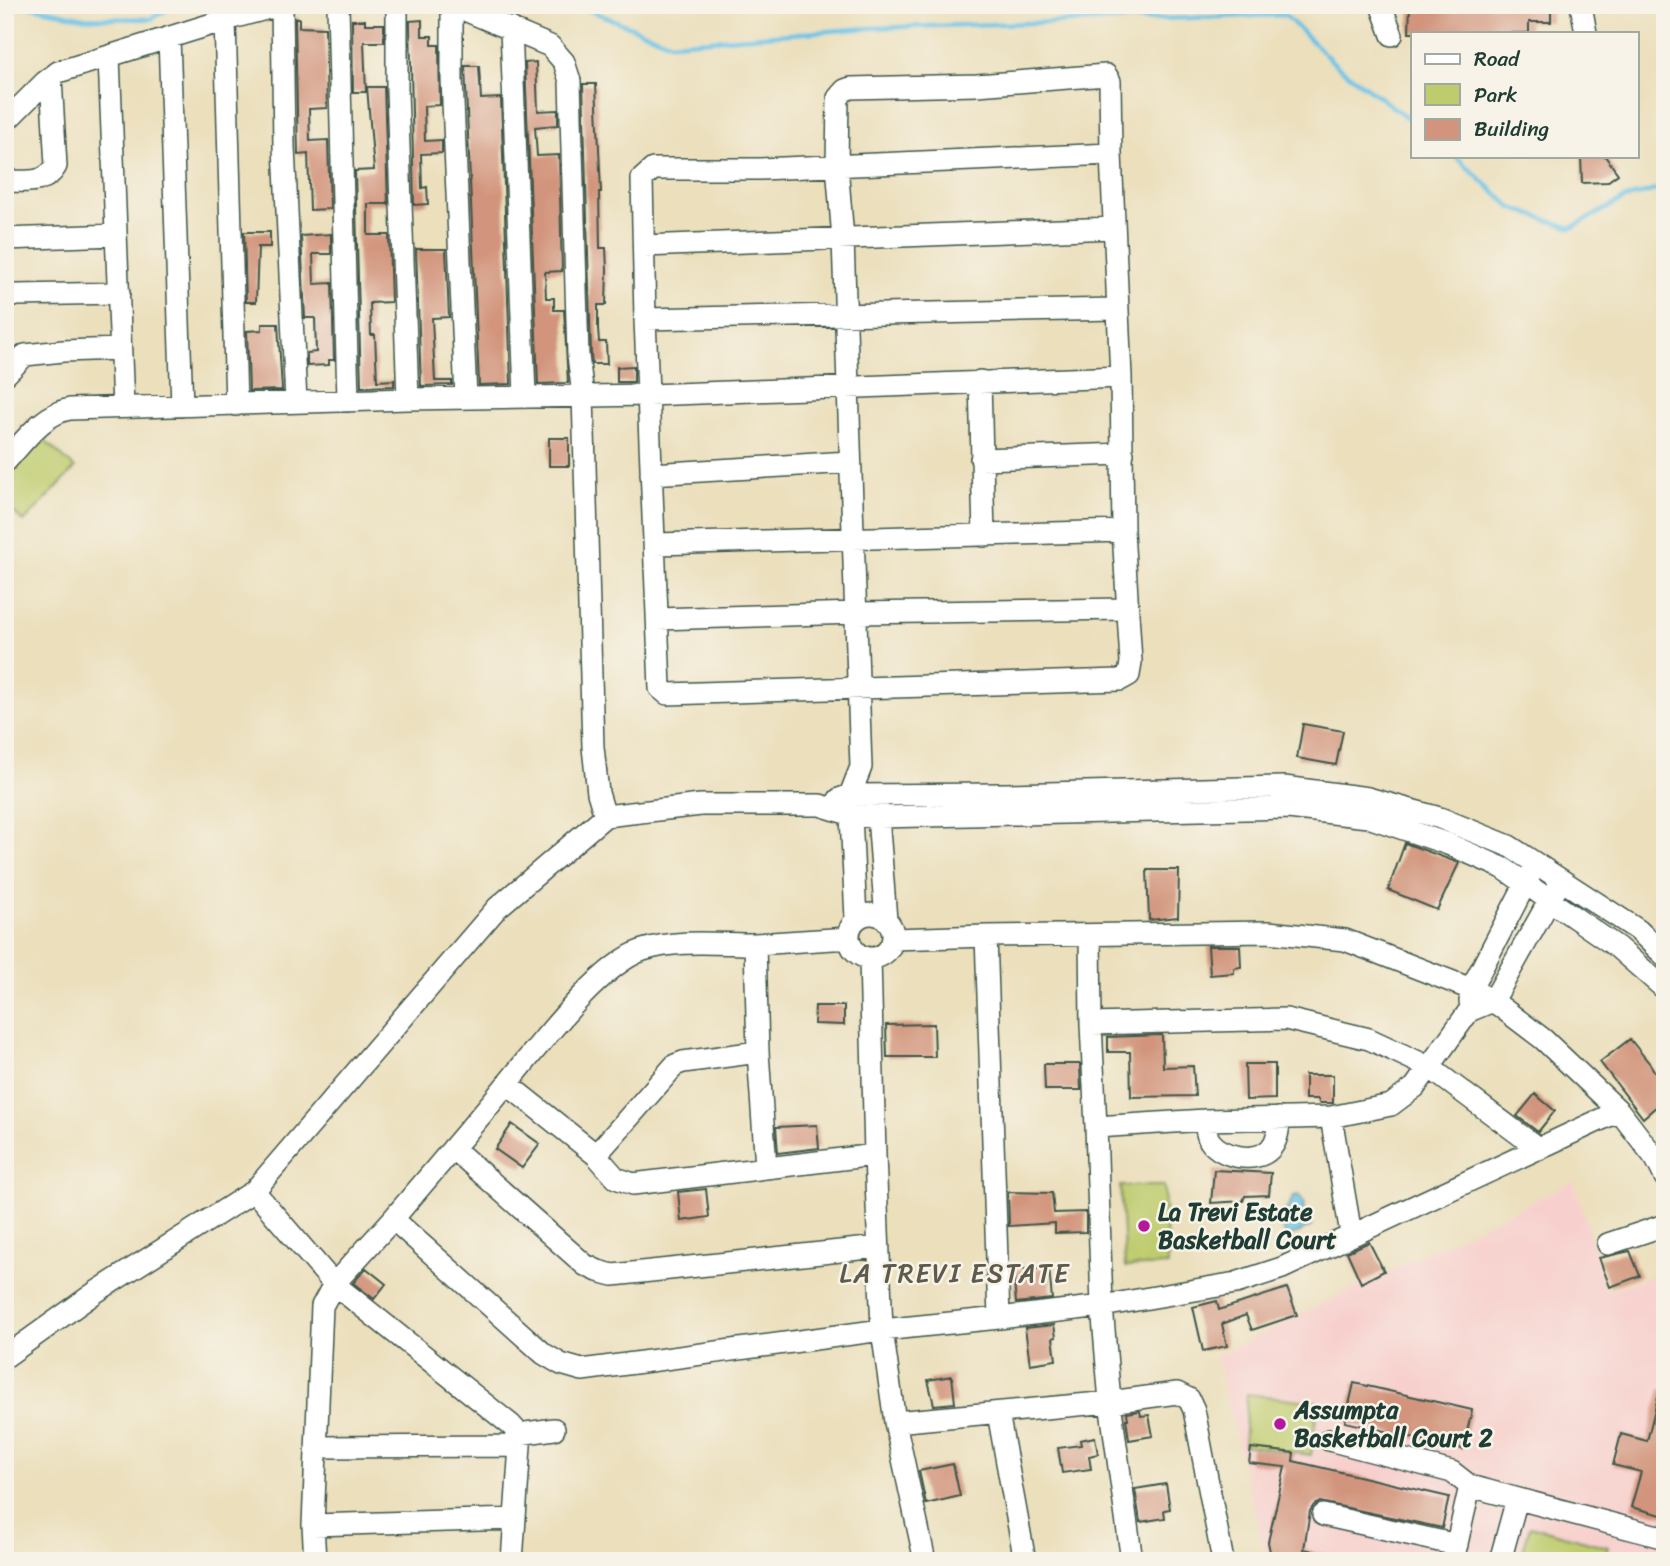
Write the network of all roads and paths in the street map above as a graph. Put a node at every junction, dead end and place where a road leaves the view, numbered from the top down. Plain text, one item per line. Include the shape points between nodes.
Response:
1 (281, 5) edge
2 (338, 5) edge
3 (397, 5) edge
4 (453, 5) edge
5 (1381, 5) edge
6 (1581, 5) edge
7 (225, 20) junction
8 (510, 28) junction
9 (1586, 32) edge
10 (1392, 35) dead end
11 (169, 38) junction
12 (109, 57) junction
13 (51, 78) junction
14 (5, 122) edge
15 (1111, 154) junction
16 (837, 165) junction
17 (5, 181) edge
18 (1113, 228) junction
19 (116, 235) junction
20 (5, 239) edge
21 (843, 239) junction
22 (644, 246) junction
23 (119, 293) junction
24 (5, 298) edge
25 (1116, 309) junction
26 (845, 316) junction
27 (645, 319) junction
28 (119, 349) junction
29 (5, 375) edge
30 (1121, 377) junction
31 (979, 381) junction
32 (848, 386) junction
33 (583, 395) junction
34 (649, 395) junction
35 (525, 396) junction
36 (466, 398) junction
37 (408, 399) junction
38 (348, 401) junction
39 (296, 402) junction
40 (236, 405) junction
41 (123, 407) junction
42 (182, 407) junction
43 (1123, 454) junction
44 (981, 460) junction
45 (5, 462) edge
46 (849, 462) junction
47 (651, 474) junction
48 (1123, 531) junction
49 (984, 536) junction
50 (852, 537) junction
51 (656, 544) junction
52 (1126, 609) junction
53 (857, 613) junction
54 (658, 619) junction
55 (859, 690) junction
56 (861, 767) junction
57 (1284, 787) junction
58 (877, 795) junction
59 (851, 805) junction
60 (1288, 808) junction
61 (606, 817) junction
62 (878, 817) junction
63 (1536, 863) junction
64 (1561, 880) junction
65 (1525, 884) junction
66 (1551, 899) junction
67 (852, 929) junction
68 (890, 930) junction
69 (1090, 935) junction
70 (986, 936) junction
71 (755, 944) junction
72 (1665, 956) edge
73 (870, 958) junction
74 (1471, 989) junction
75 (1665, 989) edge
76 (1493, 1000) junction
77 (1469, 1012) junction
78 (1091, 1024) junction
79 (758, 1052) junction
80 (1429, 1067) junction
81 (507, 1084) junction
82 (1619, 1111) junction
83 (1331, 1117) junction
84 (1279, 1118) junction
85 (1205, 1120) junction
86 (1096, 1126) junction
87 (453, 1148) junction
88 (1538, 1149) junction
89 (596, 1155) junction
90 (875, 1155) junction
91 (766, 1167) junction
92 (1665, 1177) edge
93 (254, 1191) junction
94 (393, 1219) junction
95 (1665, 1225) edge
96 (1351, 1234) junction
97 (1608, 1244) dead end
98 (878, 1247) junction
99 (334, 1284) junction
100 (1102, 1306) junction
101 (999, 1318) junction
102 (882, 1330) junction
103 (5, 1357) edge
104 (1110, 1402) junction
105 (998, 1413) junction
106 (895, 1422) junction
107 (554, 1429) dead end
108 (519, 1440) junction
109 (1329, 1440) dead end
110 (316, 1447) junction
111 (1469, 1486) junction
112 (1517, 1499) junction
113 (1324, 1515) dead end
114 (514, 1519) junction
115 (313, 1525) junction
116 (1665, 1538) edge
117 (1455, 1553) edge
118 (315, 1561) edge
119 (512, 1561) edge
120 (925, 1561) edge
121 (1025, 1561) edge
122 (1132, 1561) edge
123 (1223, 1561) edge
124 (1500, 1561) edge

1 - 7 street
1 - 39 street
2 - 38 street
3 - 37 street
4 - 8 street
4 - 36 street
5 - 10 street
6 - 9 street
7 - 11 street
7 - 40 street
8 - 33 street via 550,46 564,62 569,81
8 - 35 street
11 - 12 street
11 - 42 street
12 - 13 street
12 - 19 street
13 - 14 street
13 - 17 street via 56,166 45,179
15 - 16 street
15 - 16 street via 1110,81 1097,74 845,90 838,98
15 - 18 street
16 - 21 street
16 - 22 street via 650,170 642,178
18 - 21 street
18 - 25 street
19 - 20 street
19 - 23 street
21 - 22 street
21 - 26 street
22 - 27 street
23 - 24 street
23 - 28 street
25 - 26 street
25 - 30 street
26 - 27 street
26 - 32 street
27 - 34 street
28 - 29 street via 25,355
28 - 41 street
30 - 31 street
30 - 43 street
31 - 32 street
31 - 44 street
32 - 34 street
32 - 46 street
33 - 34 street
33 - 35 street
33 - 61 street via 592,725 598,793
34 - 47 street
35 - 36 street
36 - 37 street
37 - 38 street
38 - 39 street
39 - 40 street
40 - 42 street
41 - 42 street
41 - 45 street via 56,412
43 - 44 street
43 - 48 street
44 - 49 street
46 - 47 street
46 - 50 street
47 - 51 street
48 - 49 street
48 - 52 street
49 - 50 street
50 - 51 street
50 - 53 street
51 - 54 street
52 - 53 street
52 - 55 street via 1131,662 1129,675 1120,680
53 - 54 street
53 - 55 street
54 - 55 street via 659,680 667,694
55 - 56 street
56 - 58 street
56 - 59 street
57 - 58 street
57 - 60 street
57 - 63 street via 1368,798 1440,818 1509,846
58 - 59 street
58 - 62 street
59 - 61 street via 701,805
59 - 62 street
59 - 67 street
60 - 62 street
60 - 65 street via 1368,817 1448,844 1503,868
61 - 93 street via 497,908
62 - 68 street
63 - 64 street
63 - 65 street
64 - 66 street
64 - 72 street via 1638,930
65 - 66 street
65 - 74 street
66 - 75 street
66 - 76 street
67 - 68 street via 866,914 877,915
67 - 71 street
67 - 73 street via 852,948
68 - 70 street
68 - 73 street via 889,949
69 - 70 street
69 - 74 street via 1312,935 1345,940
69 - 78 street
70 - 101 street
71 - 79 street
71 - 81 street via 666,945 622,960 554,1027
73 - 90 street
74 - 76 street
74 - 77 street
76 - 77 street
76 - 82 street
77 - 80 street
78 - 80 street via 1286,1018 1369,1039
78 - 86 street
79 - 89 street via 675,1065
79 - 91 street
80 - 83 street via 1415,1087 1391,1105
80 - 88 street
81 - 87 street
81 - 89 street
82 - 88 street
82 - 92 street
83 - 84 street
83 - 96 street
84 - 85 street
84 - 85 street via 1273,1146 1253,1156 1218,1150 1208,1139
85 - 86 street
86 - 100 street
87 - 94 street
87 - 98 street via 585,1265 613,1275
88 - 96 street
89 - 91 street via 617,1178 633,1184
90 - 91 street
90 - 98 street
93 - 99 street
93 - 103 street via 96,1292
94 - 99 street
94 - 102 street via 544,1354 582,1370
95 - 97 street
96 - 100 street via 1282,1268 1236,1283
98 - 102 street
99 - 108 street via 511,1424
99 - 110 street via 321,1314
100 - 101 street
100 - 104 street
101 - 102 street
102 - 106 street
104 - 105 street
104 - 122 street
104 - 123 street via 1177,1393 1189,1399
105 - 106 street
105 - 121 street
106 - 120 street
107 - 108 street
108 - 110 street
108 - 114 street
109 - 111 street via 1452,1472
110 - 115 street
111 - 112 street
111 - 117 street
112 - 116 street
112 - 124 street
113 - 117 street
114 - 115 street
114 - 119 street
115 - 118 street

